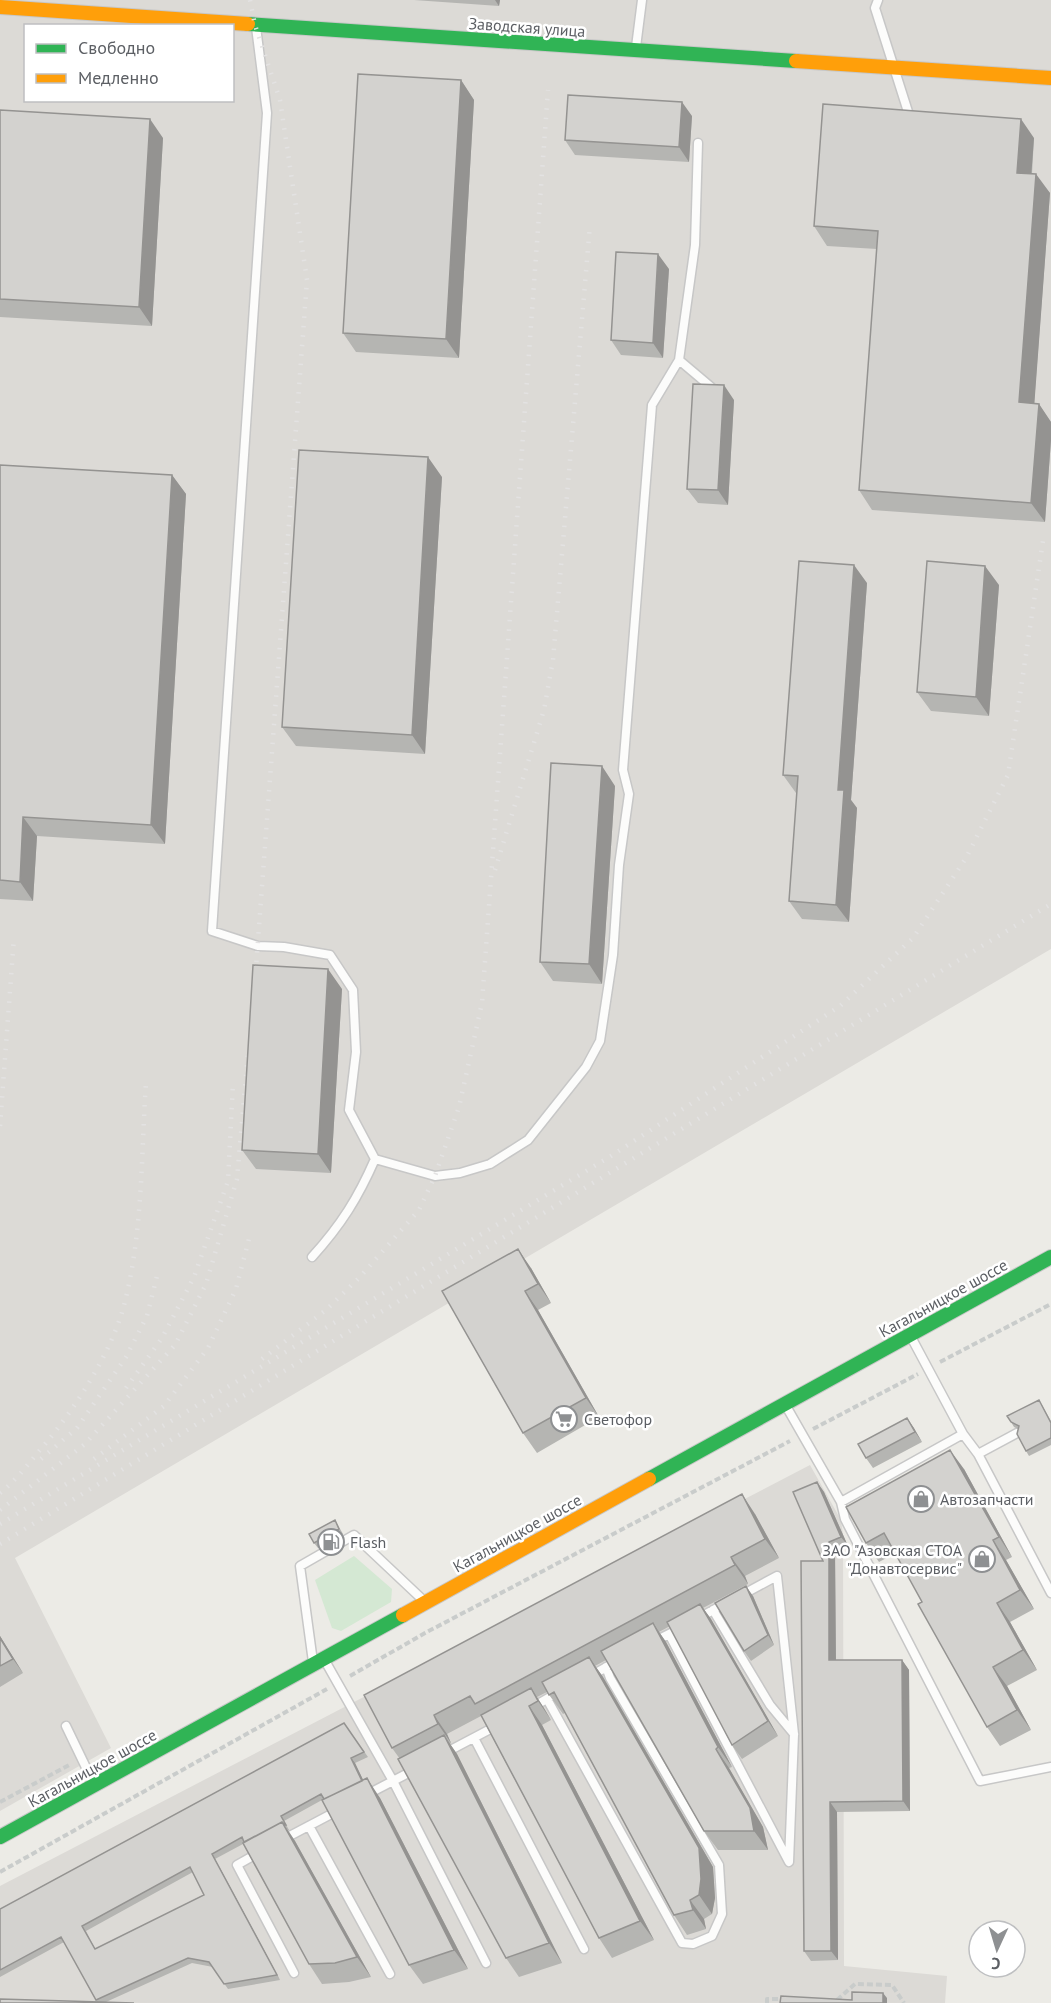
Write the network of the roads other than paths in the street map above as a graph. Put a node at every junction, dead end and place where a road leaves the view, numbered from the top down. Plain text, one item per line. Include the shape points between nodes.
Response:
1 (642, 0) edge
2 (878, 0) edge
3 (0, 7) edge
4 (255, 25) junction
5 (636, 51) junction
6 (895, 68) junction
7 (1051, 78) edge
8 (910, 118) edge
9 (698, 143) dead end
10 (679, 360) junction
11 (711, 387) edge
12 (375, 1159) junction
13 (312, 1257) dead end
14 (1051, 1257) edge
15 (910, 1335) junction
16 (784, 1404) junction
17 (1017, 1433) edge
18 (963, 1434) junction
19 (978, 1454) junction
20 (840, 1502) junction
21 (1051, 1593) edge
22 (426, 1602) junction
23 (713, 1610) junction
24 (669, 1634) junction
25 (648, 1645) edge
26 (627, 1656) edge
27 (319, 1661) junction
28 (606, 1667) junction
29 (577, 1683) edge
30 (567, 1688) edge
31 (547, 1699) junction
32 (526, 1710) edge
33 (505, 1721) edge
34 (66, 1726) dead end
35 (794, 1734) junction
36 (474, 1738) junction
37 (434, 1760) edge
38 (423, 1765) edge
39 (1051, 1767) edge
40 (393, 1781) junction
41 (94, 1785) junction
42 (362, 1798) edge
43 (351, 1803) edge
44 (309, 1826) junction
45 (0, 1837) edge
46 (278, 1842) edge
47 (268, 1848) edge
48 (584, 1949) dead end
49 (486, 1963) dead end
50 (294, 1973) dead end
51 (390, 1974) dead end

1 - 5 lane
2 - 6 lane via 875,8
3 - 4 main road, Заводская улица
4 - 5 main road, Заводская улица
4 - 12 lane via 267,113 212,931 258,946 330,955 353,990 356,1052 349,1110
5 - 6 main road, Заводская улица
6 - 7 main road, Заводская улица
6 - 8 lane
9 - 10 lane via 695,245
10 - 11 lane
10 - 12 lane via 652,405 623,770 629,794 600,1041 586,1068 528,1140 490,1164 435,1176
12 - 13 lane via 341,1224
14 - 15 main road, Кагальницкое шоссе
15 - 16 main road, Кагальницкое шоссе
15 - 18 lane
16 - 20 lane
16 - 22 main road, Кагальницкое шоссе
17 - 19 lane
18 - 19 lane
18 - 20 lane
19 - 21 lane
20 - 39 lane via 845,1519 980,1780
22 - 27 main road, Кагальницкое шоссе
22 - 27 lane via 354,1535 300,1566
23 - 24 lane
23 - 35 lane via 770,1705
23 - 35 lane via 777,1576
24 - 25 lane
24 - 35 lane via 789,1862
26 - 28 lane
27 - 40 lane via 338,1683
27 - 41 main road, Кагальницкое шоссе
28 - 29 lane
28 - 31 lane via 719,1865 722,1914 712,1936 693,1944 682,1943
30 - 31 lane
31 - 32 lane
33 - 36 lane
34 - 41 lane
36 - 37 lane
36 - 48 lane
38 - 40 lane
40 - 42 lane
40 - 49 lane
41 - 45 main road, Кагальницкое шоссе
43 - 44 lane
44 - 46 lane
44 - 51 lane
47 - 50 lane via 237,1865

